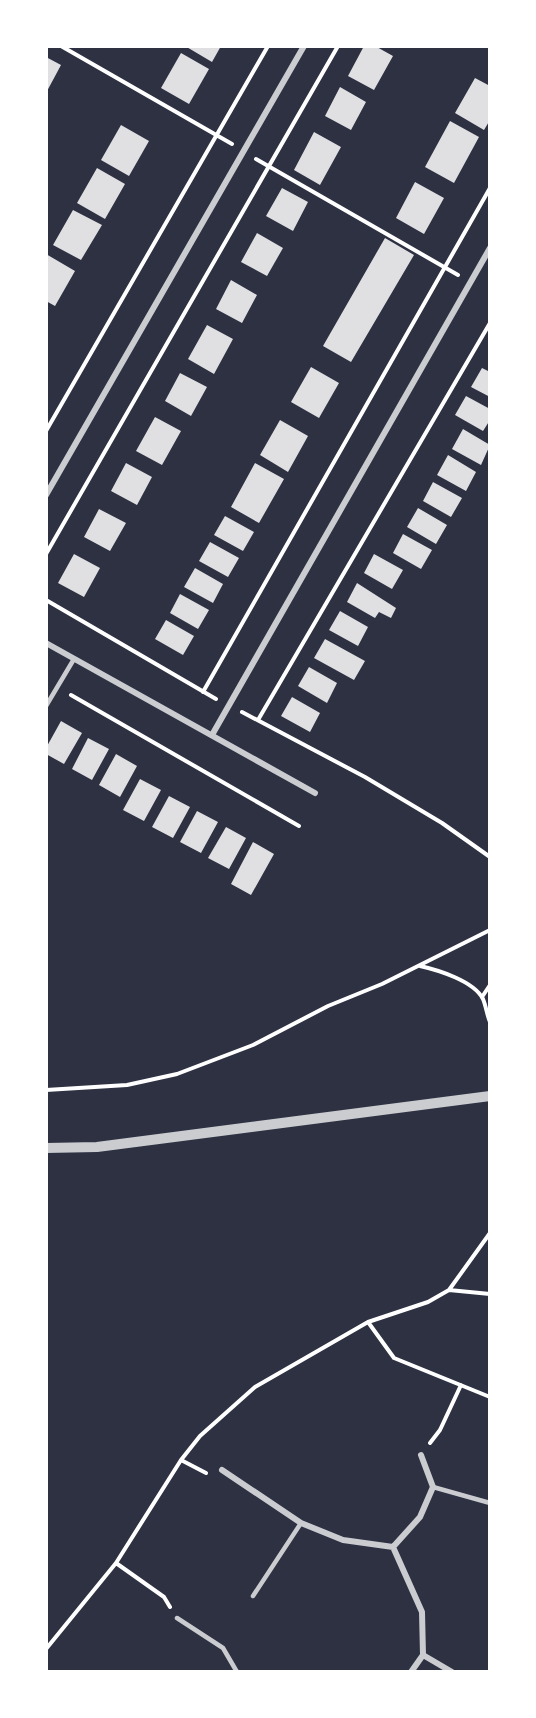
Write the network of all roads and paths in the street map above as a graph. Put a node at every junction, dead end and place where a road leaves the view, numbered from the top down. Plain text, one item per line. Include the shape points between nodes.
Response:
1 (61, 46) edge
2 (268, 46) edge
3 (304, 46) edge
4 (338, 46) edge
5 (216, 135) junction
6 (243, 151) junction
7 (269, 166) junction
8 (489, 188) edge
9 (489, 248) edge
10 (443, 266) junction
11 (471, 282) junction
12 (489, 323) edge
13 (46, 431) edge
14 (46, 495) edge
15 (46, 554) edge
16 (46, 600) edge
17 (46, 643) edge
18 (74, 659) junction
19 (58, 688) junction
20 (203, 692) junction
21 (46, 706) edge
22 (229, 706) junction
23 (258, 720) junction
24 (212, 735) junction
25 (315, 793) dead end
26 (299, 825) dead end
27 (489, 857) edge
28 (489, 930) edge
29 (419, 966) junction
30 (489, 985) edge
31 (483, 997) junction
32 (489, 1022) edge
33 (46, 1090) edge
34 (489, 1096) edge
35 (46, 1148) edge
36 (489, 1233) edge
37 (449, 1290) junction
38 (489, 1294) edge
39 (368, 1322) junction
40 (461, 1385) junction
41 (489, 1397) edge
42 (421, 1455) joint
43 (181, 1460) junction
44 (222, 1470) joint
45 (433, 1487) junction
46 (489, 1503) edge
47 (301, 1523) junction
48 (393, 1547) junction
49 (116, 1563) junction
50 (253, 1596) dead end
51 (177, 1618) joint
52 (46, 1649) edge
53 (423, 1655) junction
54 (237, 1671) edge
55 (411, 1671) edge
56 (452, 1671) edge

1 - 5 path
2 - 5 path
3 - 6 street
4 - 7 path
5 - 6 path
5 - 13 path
6 - 7 path
6 - 14 street
7 - 10 path
7 - 15 path
8 - 10 path
9 - 11 street
10 - 11 path
10 - 20 path
11 - 22 street
12 - 23 path
16 - 20 path
17 - 18 street
18 - 19 lane
18 - 24 street
19 - 21 lane
19 - 26 path
20 - 22 path
22 - 23 path
22 - 24 street
23 - 27 path via 393,793
24 - 25 street
28 - 29 path
29 - 31 path via 441,971
29 - 33 path via 253,1044 177,1074 127,1085
30 - 31 path
31 - 32 path
34 - 35 street via 97,1146
36 - 37 path
37 - 38 path
37 - 39 path via 428,1302
39 - 40 path via 394,1358
39 - 43 path via 255,1387 200,1436
40 - 41 path
40 - 42 path via 440,1430
42 - 45 street
43 - 44 path via 204,1473
43 - 49 path
44 - 47 street
45 - 46 lane
45 - 48 street via 420,1517
47 - 48 street via 343,1540
47 - 50 lane
48 - 53 street via 422,1612
49 - 51 path via 164,1597
49 - 52 path
51 - 54 lane via 223,1648
53 - 55 street
53 - 56 street

